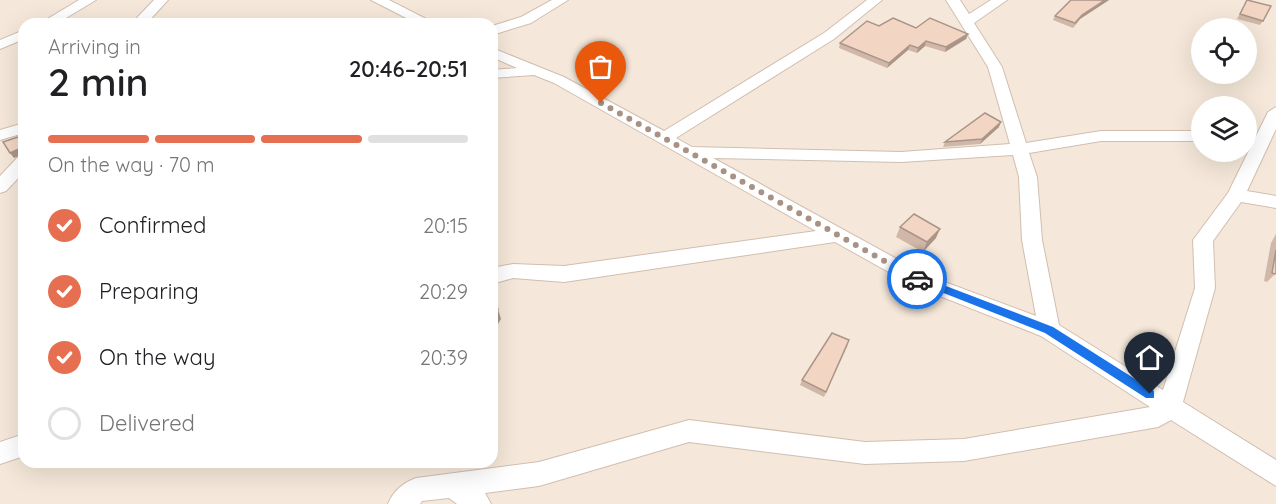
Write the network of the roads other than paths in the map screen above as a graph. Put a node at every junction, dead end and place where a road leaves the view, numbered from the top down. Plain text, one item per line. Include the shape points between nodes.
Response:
1 (89, 0) edge
2 (161, 0) edge
3 (378, 0) edge
4 (561, 0) edge
5 (875, 0) edge
6 (953, 0) edge
7 (1000, 0) edge
8 (57, 18) edge
9 (144, 18) edge
10 (416, 18) edge
11 (966, 21) junction
12 (498, 29) edge
13 (18, 37) edge
14 (0, 45) edge
15 (498, 55) edge
16 (537, 71) junction
17 (498, 74) edge
18 (1276, 112) edge
19 (18, 130) edge
20 (0, 135) edge
21 (1191, 136) edge
22 (1263, 136) edge
23 (664, 138) junction
24 (1019, 148) junction
25 (690, 152) junction
26 (18, 168) edge
27 (0, 187) edge
28 (1236, 195) junction
29 (1276, 202) edge
30 (838, 235) junction
31 (498, 275) edge
32 (1049, 330) junction
33 (1170, 407) junction
34 (18, 447) edge
35 (0, 453) edge
36 (1276, 474) edge
37 (453, 485) junction
38 (401, 504) edge
39 (478, 504) edge

1 - 8 street
2 - 9 street
3 - 10 street
4 - 12 street via 526,20
5 - 23 street via 829,36
6 - 11 street
7 - 11 street
11 - 24 street via 995,67
13 - 14 street
15 - 16 street
16 - 17 street
16 - 23 street
18 - 22 street
19 - 20 street
21 - 24 street via 1101,136
22 - 28 street
23 - 25 street
24 - 25 street via 901,157
24 - 32 street via 1028,177 1032,240
25 - 30 street
26 - 27 street
28 - 29 street
28 - 33 street via 1203,240 1205,288
30 - 31 street via 564,274 513,271
30 - 32 street via 919,280
32 - 33 street
33 - 36 street
33 - 37 street via 1158,416 964,450 865,453 689,431 539,474
34 - 35 street
37 - 38 street via 416,490
37 - 39 street

